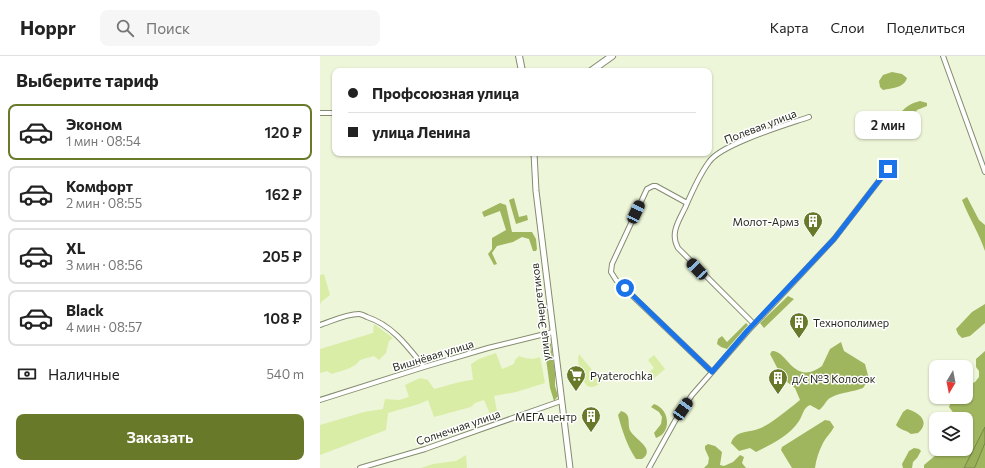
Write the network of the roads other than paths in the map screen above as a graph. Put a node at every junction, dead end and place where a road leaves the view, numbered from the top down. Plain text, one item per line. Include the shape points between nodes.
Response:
1 (519, 56) edge
2 (612, 56) edge
3 (943, 56) edge
4 (521, 68) edge
5 (595, 68) edge
6 (320, 113) edge
7 (332, 113) edge
8 (809, 117) dead end
9 (534, 156) edge
10 (888, 169) dead end
11 (985, 172) edge
12 (687, 203) junction
13 (754, 324) junction
14 (320, 325) edge
15 (553, 332) junction
16 (424, 367) junction
17 (712, 372) junction
18 (320, 400) edge
19 (561, 401) junction
20 (360, 468) edge
21 (570, 468) edge
22 (649, 468) edge

1 - 4 main road
2 - 5 main road
3 - 11 street
6 - 7 street
8 - 12 street, Полевая улица via 722,150 709,162
9 - 15 street, улица Энергетиков
10 - 13 street via 834,239
12 - 13 street, Полевая улица via 674,233 678,248
12 - 17 street via 656,186 647,189 612,264 611,272 616,280
13 - 17 street
14 - 16 street via 359,314 374,319 406,344
15 - 16 street, Вишнёвая улица
15 - 19 street, улица Энергетиков
16 - 18 street, Вишнёвая улица
17 - 22 street via 692,395
19 - 20 street, Солнечная улица via 425,449
19 - 21 street, улица Энергетиков

